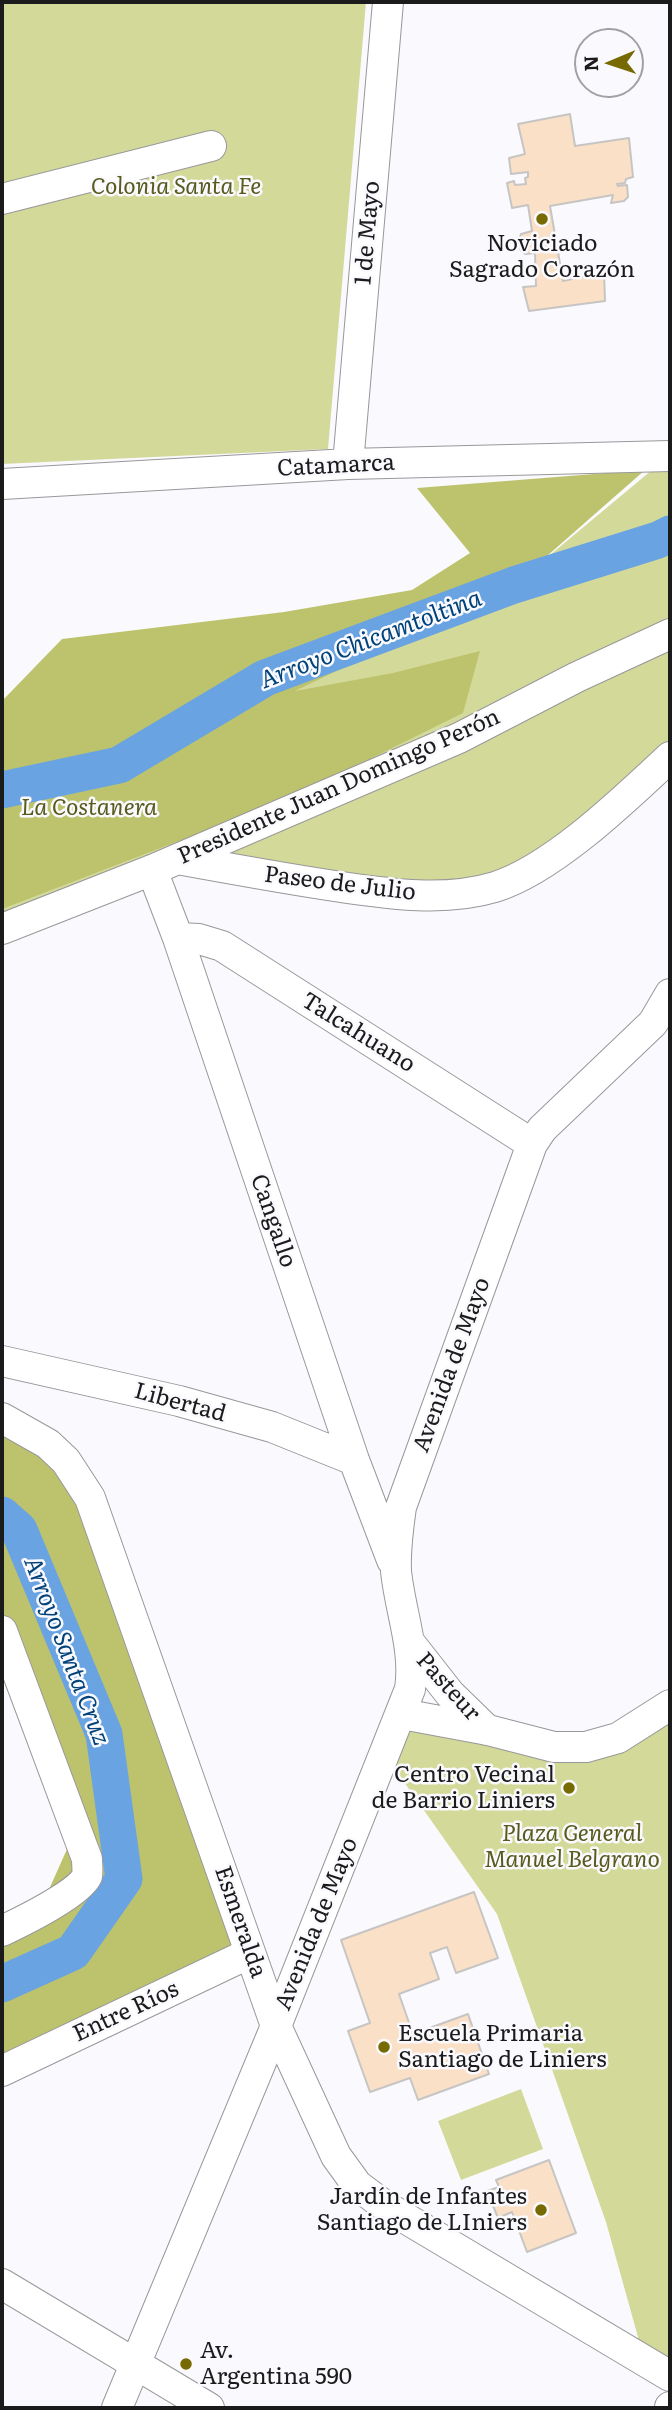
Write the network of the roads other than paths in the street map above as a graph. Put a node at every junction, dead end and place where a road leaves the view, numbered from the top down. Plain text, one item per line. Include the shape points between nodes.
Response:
1 (388, 2) edge
2 (211, 146) dead end
3 (2, 198) edge
4 (670, 456) edge
5 (348, 464) junction
6 (2, 484) edge
7 (670, 634) edge
8 (670, 757) edge
9 (165, 864) junction
10 (2, 929) edge
11 (178, 938) junction
12 (669, 1000) edge
13 (533, 1144) junction
14 (2, 1361) edge
15 (2, 1418) edge
16 (354, 1460) junction
17 (396, 1571) junction
18 (2, 1631) edge
19 (410, 1643) junction
20 (670, 1705) edge
21 (402, 1714) junction
22 (488, 1730) junction
23 (2, 1931) edge
24 (250, 1953) junction
25 (276, 2026) junction
26 (2, 2071) edge
27 (2, 2284) edge
28 (136, 2364) junction
29 (670, 2376) edge
30 (117, 2408) edge
31 (209, 2408) edge

1 - 5 street, 1 de Mayo
2 - 3 street
4 - 5 street, Catamarca
5 - 6 street, Catamarca
7 - 9 street, Presidente Juan Domingo Perón via 458,738
8 - 9 street, Paseo de Julio via 566,847 528,871 473,891 387,893
9 - 10 street, Presidente Juan Domingo Perón
9 - 11 street, Cangallo
11 - 13 street, Talcahuano via 222,946
11 - 16 street, Cangallo
12 - 13 street, Avenida de Mayo via 653,1023 542,1129
13 - 17 street, Avenida de Mayo via 408,1485 398,1531
14 - 16 street, Libertad via 271,1427
15 - 24 street, Esmeralda via 48,1444 66,1461 90,1497
16 - 17 street, Cangallo
17 - 19 street, Avenida de Mayo
18 - 23 street via 87,1859 87,1875 77,1887 38,1914
19 - 21 street, Avenida de Mayo via 412,1679
19 - 22 street, Pasteur via 450,1695
20 - 22 street, Pasteur via 618,1738 586,1747 554,1746
21 - 22 street, Pasteur
21 - 25 street, Avenida de Mayo
24 - 25 street, Esmeralda
24 - 26 street, Entre Ríos
25 - 28 street, Avenida de Mayo
25 - 29 street, Esmeralda via 336,2156 357,2185
27 - 28 street
28 - 30 street, Avenida de Mayo
28 - 31 street

